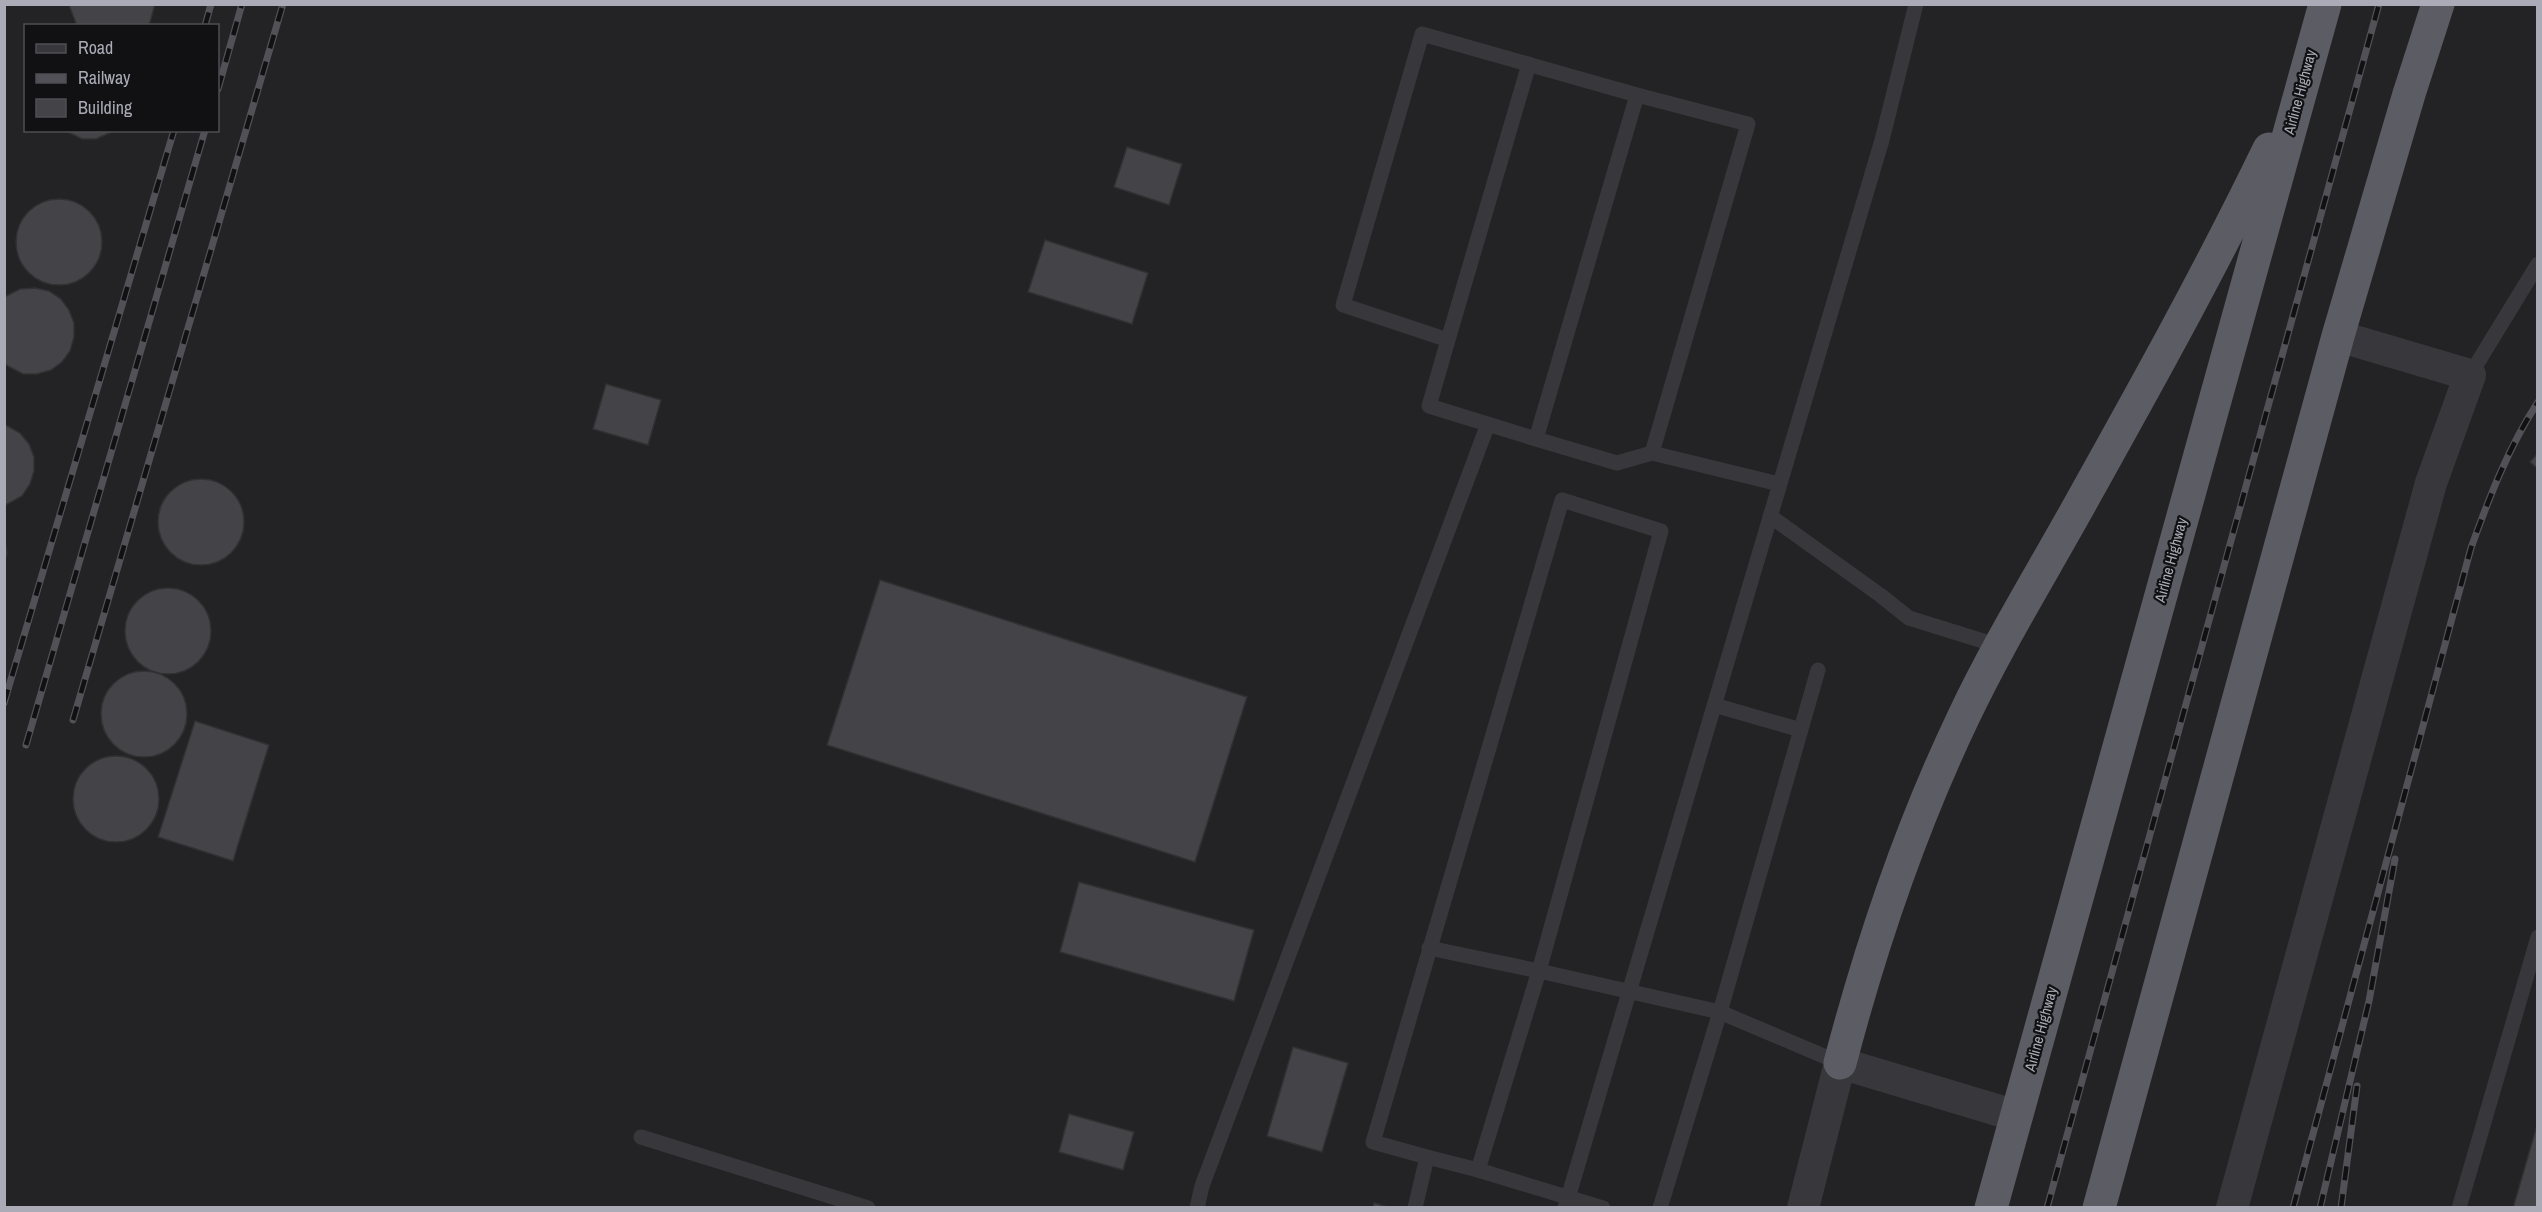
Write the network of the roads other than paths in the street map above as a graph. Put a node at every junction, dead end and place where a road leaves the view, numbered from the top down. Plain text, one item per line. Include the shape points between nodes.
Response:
1 (1916, 4) edge
2 (2325, 4) edge
3 (2438, 4) edge
4 (1529, 64) junction
5 (2305, 74) junction
6 (1637, 94) junction
7 (2538, 264) edge
8 (2338, 336) junction
9 (1448, 339) junction
10 (2470, 375) junction
11 (1488, 424) junction
12 (1536, 439) junction
13 (1652, 453) junction
14 (1779, 484) junction
15 (1770, 516) junction
16 (1999, 646) junction
17 (1818, 670) dead end
18 (1714, 705) junction
19 (1801, 730) junction
20 (2538, 937) edge
21 (1429, 948) junction
22 (1539, 971) junction
23 (1628, 991) junction
24 (1720, 1012) junction
25 (1840, 1063) junction
26 (2017, 1116) junction
27 (641, 1137) dead end
28 (1427, 1158) junction
29 (1478, 1170) junction
30 (1566, 1202) edge
31 (868, 1208) edge
32 (1197, 1208) edge
33 (1415, 1208) edge
34 (1603, 1208) edge
35 (1660, 1208) edge
36 (1803, 1208) edge
37 (1991, 1208) edge
38 (2099, 1208) edge
39 (2232, 1208) edge
40 (2459, 1208) edge

1 - 14 lane via 1882,140
2 - 5 highway, Airline Highway
3 - 8 highway
4 - 6 lane
4 - 9 lane
4 - 9 lane via 1422,34 1343,305
5 - 16 highway via 2229,233
5 - 26 highway, Airline Highway
6 - 12 lane
6 - 13 lane via 1748,124
7 - 10 lane
8 - 10 street
8 - 38 highway
9 - 11 lane via 1429,406
10 - 39 street via 2431,483
11 - 12 lane
11 - 32 lane
12 - 13 lane via 1617,463
13 - 14 lane
14 - 15 lane
15 - 16 lane via 1909,618
15 - 18 lane
16 - 25 highway via 1930,791 1863,975
17 - 19 lane
18 - 19 lane
18 - 23 lane
19 - 24 lane
20 - 40 lane
21 - 22 lane
21 - 22 lane via 1562,500 1661,531
21 - 28 lane via 1373,1142
22 - 23 lane
22 - 29 lane
23 - 24 lane
23 - 30 lane
24 - 25 lane
24 - 35 lane
25 - 26 street
25 - 36 street
26 - 37 highway, Airline Highway
27 - 31 lane
28 - 29 lane
28 - 33 lane
29 - 30 lane
30 - 34 lane

